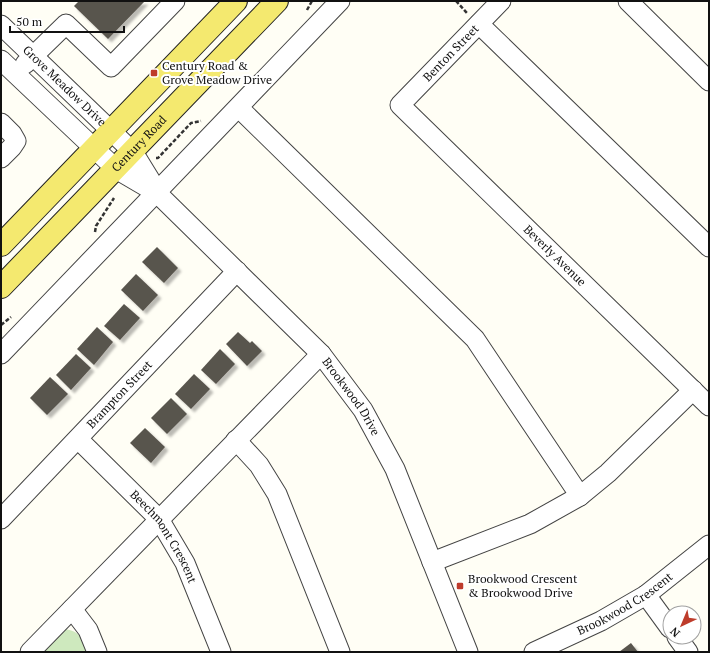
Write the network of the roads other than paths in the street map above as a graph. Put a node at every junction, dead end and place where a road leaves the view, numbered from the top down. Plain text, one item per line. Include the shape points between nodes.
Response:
1 (175, 1) edge
2 (236, 1) edge
3 (277, 1) edge
4 (340, 1) edge
5 (502, 1) edge
6 (628, 1) edge
7 (479, 24) junction
8 (1, 26) edge
9 (33, 56) junction
10 (1, 60) edge
11 (16, 74) junction
12 (709, 80) edge
13 (400, 105) joint
14 (239, 108) junction
15 (1, 123) edge
16 (110, 131) junction
17 (94, 148) junction
18 (133, 152) junction
19 (1, 158) edge
20 (116, 169) junction
21 (157, 193) junction
22 (1, 245) edge
23 (709, 247) edge
24 (238, 271) junction
25 (1, 288) edge
26 (1, 354) edge
27 (321, 354) junction
28 (693, 390) junction
29 (709, 406) edge
30 (78, 439) junction
31 (236, 440) junction
32 (580, 496) junction
33 (1, 519) edge
34 (159, 519) junction
35 (709, 545) edge
36 (432, 562) junction
37 (646, 595) junction
38 (72, 609) junction
39 (662, 617) edge
40 (574, 644) edge
41 (30, 652) edge
42 (97, 652) edge
43 (221, 652) edge
44 (340, 652) edge
45 (468, 652) edge
46 (534, 652) edge

1 - 9 street via 111,67 66,24
2 - 16 main road
3 - 18 main road, Century Road
4 - 14 street
5 - 7 street, Benton Street
6 - 12 street
7 - 13 street, Benton Street
7 - 23 street
8 - 9 street, Grove Meadow Drive
9 - 11 street
9 - 16 street, Grove Meadow Drive
10 - 11 street, Grove Meadow Drive
11 - 17 street, Grove Meadow Drive
13 - 28 street, Beverly Avenue
14 - 21 street
14 - 32 street via 475,339
15 - 19 street via 16,141
16 - 17 main road
16 - 18 street, Grove Meadow Drive
17 - 20 street, Grove Meadow Drive
17 - 22 main road
18 - 20 main road, Century Road
18 - 21 street, Brookwood Drive
20 - 21 street, Brookwood Drive
20 - 25 main road, Century Road
21 - 24 street, Brookwood Drive
21 - 26 street
24 - 27 street, Brookwood Drive
24 - 30 street, Brampton Street
27 - 31 street
27 - 36 street, Brookwood Drive via 363,410 395,468
28 - 29 street, Beverly Avenue
28 - 32 street via 608,473
30 - 33 street, Brampton Street
30 - 34 street, Beechmont Crescent
31 - 34 street
31 - 44 street via 259,465 277,494
32 - 36 street via 530,524
34 - 38 street
34 - 43 street, Beechmont Crescent via 185,563
35 - 37 street, Brookwood Crescent
36 - 45 street, Brookwood Drive
37 - 39 street
37 - 40 street, Brookwood Crescent via 601,622
38 - 41 street
38 - 42 street via 88,630
40 - 46 street, Brookwood Crescent

